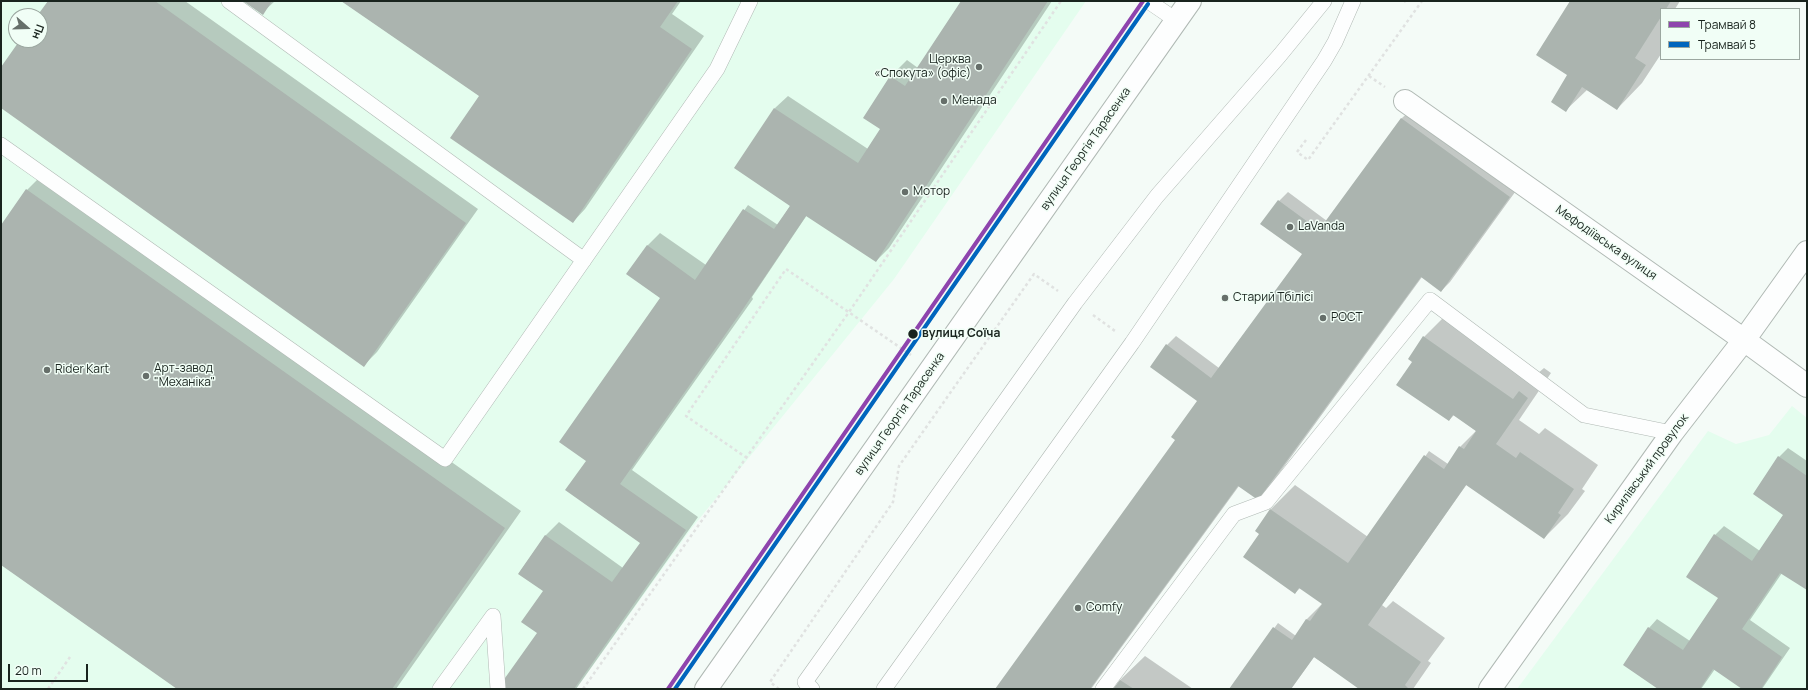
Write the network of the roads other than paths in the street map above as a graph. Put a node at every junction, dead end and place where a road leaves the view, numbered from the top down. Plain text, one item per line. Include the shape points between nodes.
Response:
1 (229, 1) edge
2 (750, 1) edge
3 (1148, 1) edge
4 (1190, 1) edge
5 (1324, 1) edge
6 (1353, 1) edge
7 (1176, 20) junction
8 (1405, 101) dead end
9 (1, 145) edge
10 (1807, 252) edge
11 (584, 260) junction
12 (1744, 340) junction
13 (1807, 386) edge
14 (1672, 433) junction
15 (440, 689) edge
16 (498, 689) edge
17 (706, 689) edge
18 (812, 689) edge
19 (884, 689) edge
20 (1103, 689) edge
21 (1490, 689) edge

1 - 11 lane
2 - 11 lane via 717,69
3 - 7 lane
4 - 7 street, вулиця Георгія Тарасенка
5 - 18 lane via 1153,201 1075,303 805,682
6 - 19 lane via 1324,61 1141,330
7 - 17 street, вулиця Георгія Тарасенка
8 - 12 street, Мефодіївська вулиця
9 - 11 lane via 445,459
10 - 12 street, Кирилівський провулок
12 - 13 street, Мефодіївська вулиця
12 - 14 street, Кирилівський провулок
14 - 20 lane via 1584,415 1430,300 1266,502 1234,514
14 - 21 street, Кирилівський провулок
15 - 16 lane via 493,616

